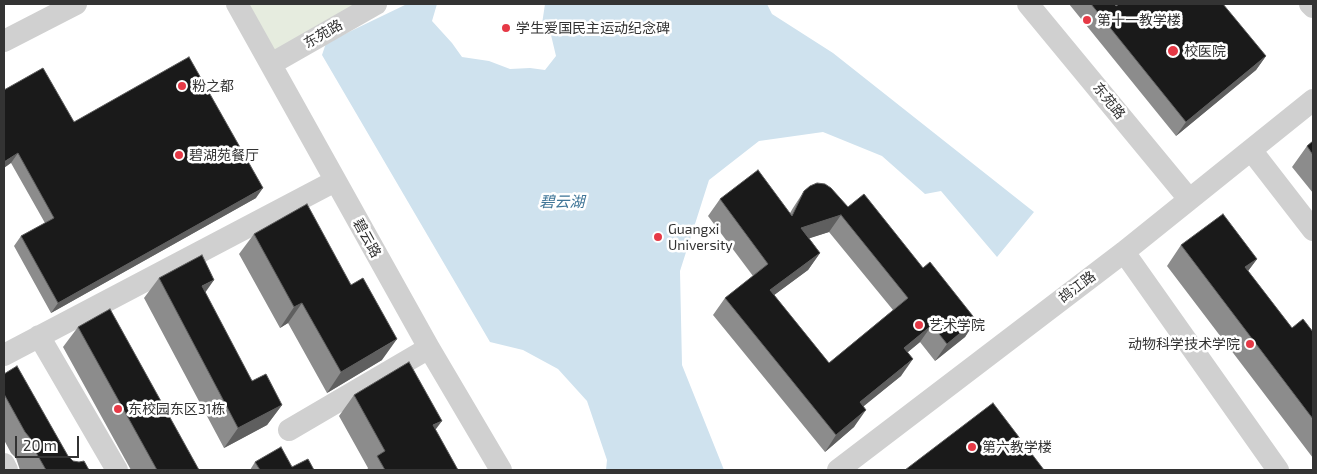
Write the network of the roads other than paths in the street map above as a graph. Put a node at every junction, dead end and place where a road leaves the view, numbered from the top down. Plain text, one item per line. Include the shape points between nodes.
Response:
1 (76, 4) edge
2 (237, 4) edge
3 (376, 4) edge
4 (1028, 4) edge
5 (1310, 4) edge
6 (1313, 7) edge
7 (4, 41) edge
8 (271, 64) junction
9 (1313, 100) edge
10 (1251, 150) junction
11 (335, 181) junction
12 (1189, 199) junction
13 (1313, 230) edge
14 (1124, 252) junction
15 (39, 336) junction
16 (428, 348) junction
17 (5, 363) edge
18 (289, 430) dead end
19 (4, 464) edge
20 (8, 470) edge
21 (116, 470) edge
22 (501, 470) edge
23 (838, 470) edge
24 (1278, 470) edge

1 - 7 street
2 - 8 street, 碧云路
3 - 8 street, 东苑路
4 - 12 street, 东苑路
5 - 6 street
8 - 11 street, 碧云路
9 - 10 street, 鸪江路
10 - 12 street, 鸪江路
10 - 13 street
11 - 15 street via 102,315
11 - 16 street, 碧云路
12 - 14 street, 鸪江路
14 - 23 street, 鸪江路
14 - 24 street
15 - 17 street
15 - 21 street
16 - 18 street
16 - 22 street, 碧云路
19 - 20 street

